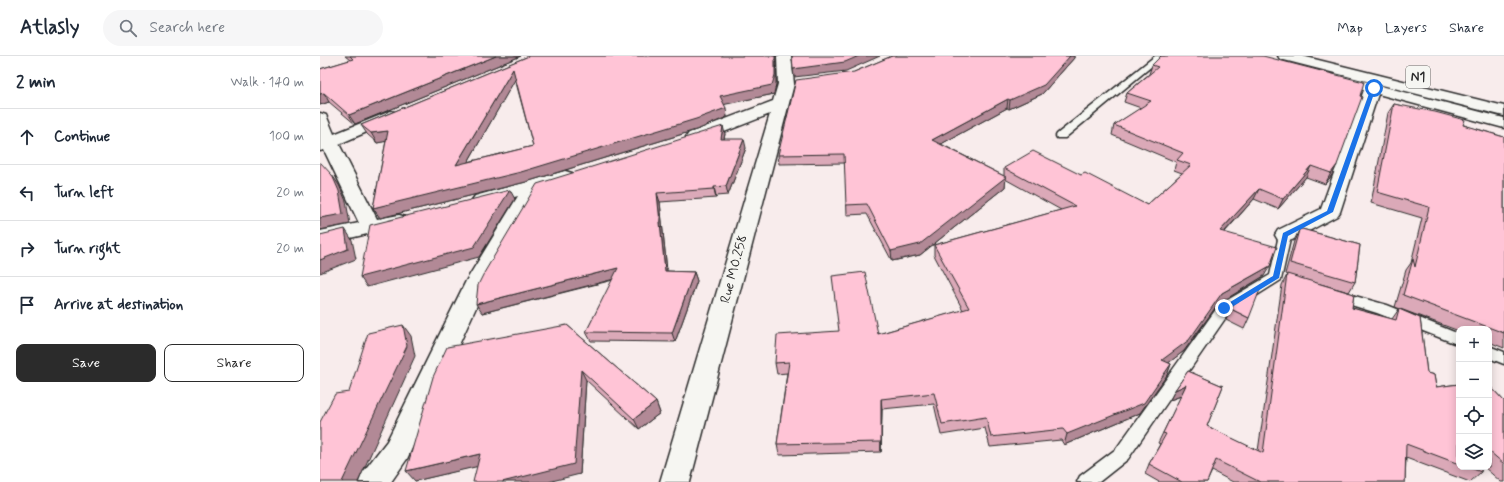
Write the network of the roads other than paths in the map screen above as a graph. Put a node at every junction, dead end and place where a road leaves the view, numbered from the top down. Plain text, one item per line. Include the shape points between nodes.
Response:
1 (784, 56) edge
2 (1160, 56) edge
3 (1333, 56) edge
4 (1279, 59) edge
5 (1375, 84) junction
6 (789, 90) junction
7 (1504, 98) edge
8 (408, 109) edge
9 (1504, 111) edge
10 (320, 118) edge
11 (1504, 123) edge
12 (1061, 136) dead end
13 (675, 143) edge
14 (325, 144) edge
15 (578, 173) edge
16 (533, 187) junction
17 (463, 204) edge
18 (417, 216) edge
19 (371, 228) junction
20 (1285, 235) joint
21 (320, 238) edge
22 (1276, 277) junction
23 (1292, 282) edge
24 (1322, 291) edge
25 (1456, 339) edge
26 (1492, 353) edge
27 (1504, 358) edge
28 (374, 482) edge
29 (676, 482) edge
30 (1086, 482) edge

1 - 6 main road, Rue MO.258
2 - 12 lane
3 - 7 main road, N1
4 - 5 main road
5 - 9 main road, N1
5 - 11 main road
5 - 20 main road via 1330,212
6 - 13 main road via 705,134
6 - 29 main road, Rue MO.258
8 - 14 main road
10 - 14 main road
14 - 19 main road
15 - 16 main road
16 - 17 main road
16 - 28 main road via 477,281 398,450
18 - 19 main road
19 - 21 main road
20 - 22 lane
22 - 23 lane
22 - 30 lane via 1224,308 1122,454
24 - 25 lane via 1382,309
26 - 27 lane

